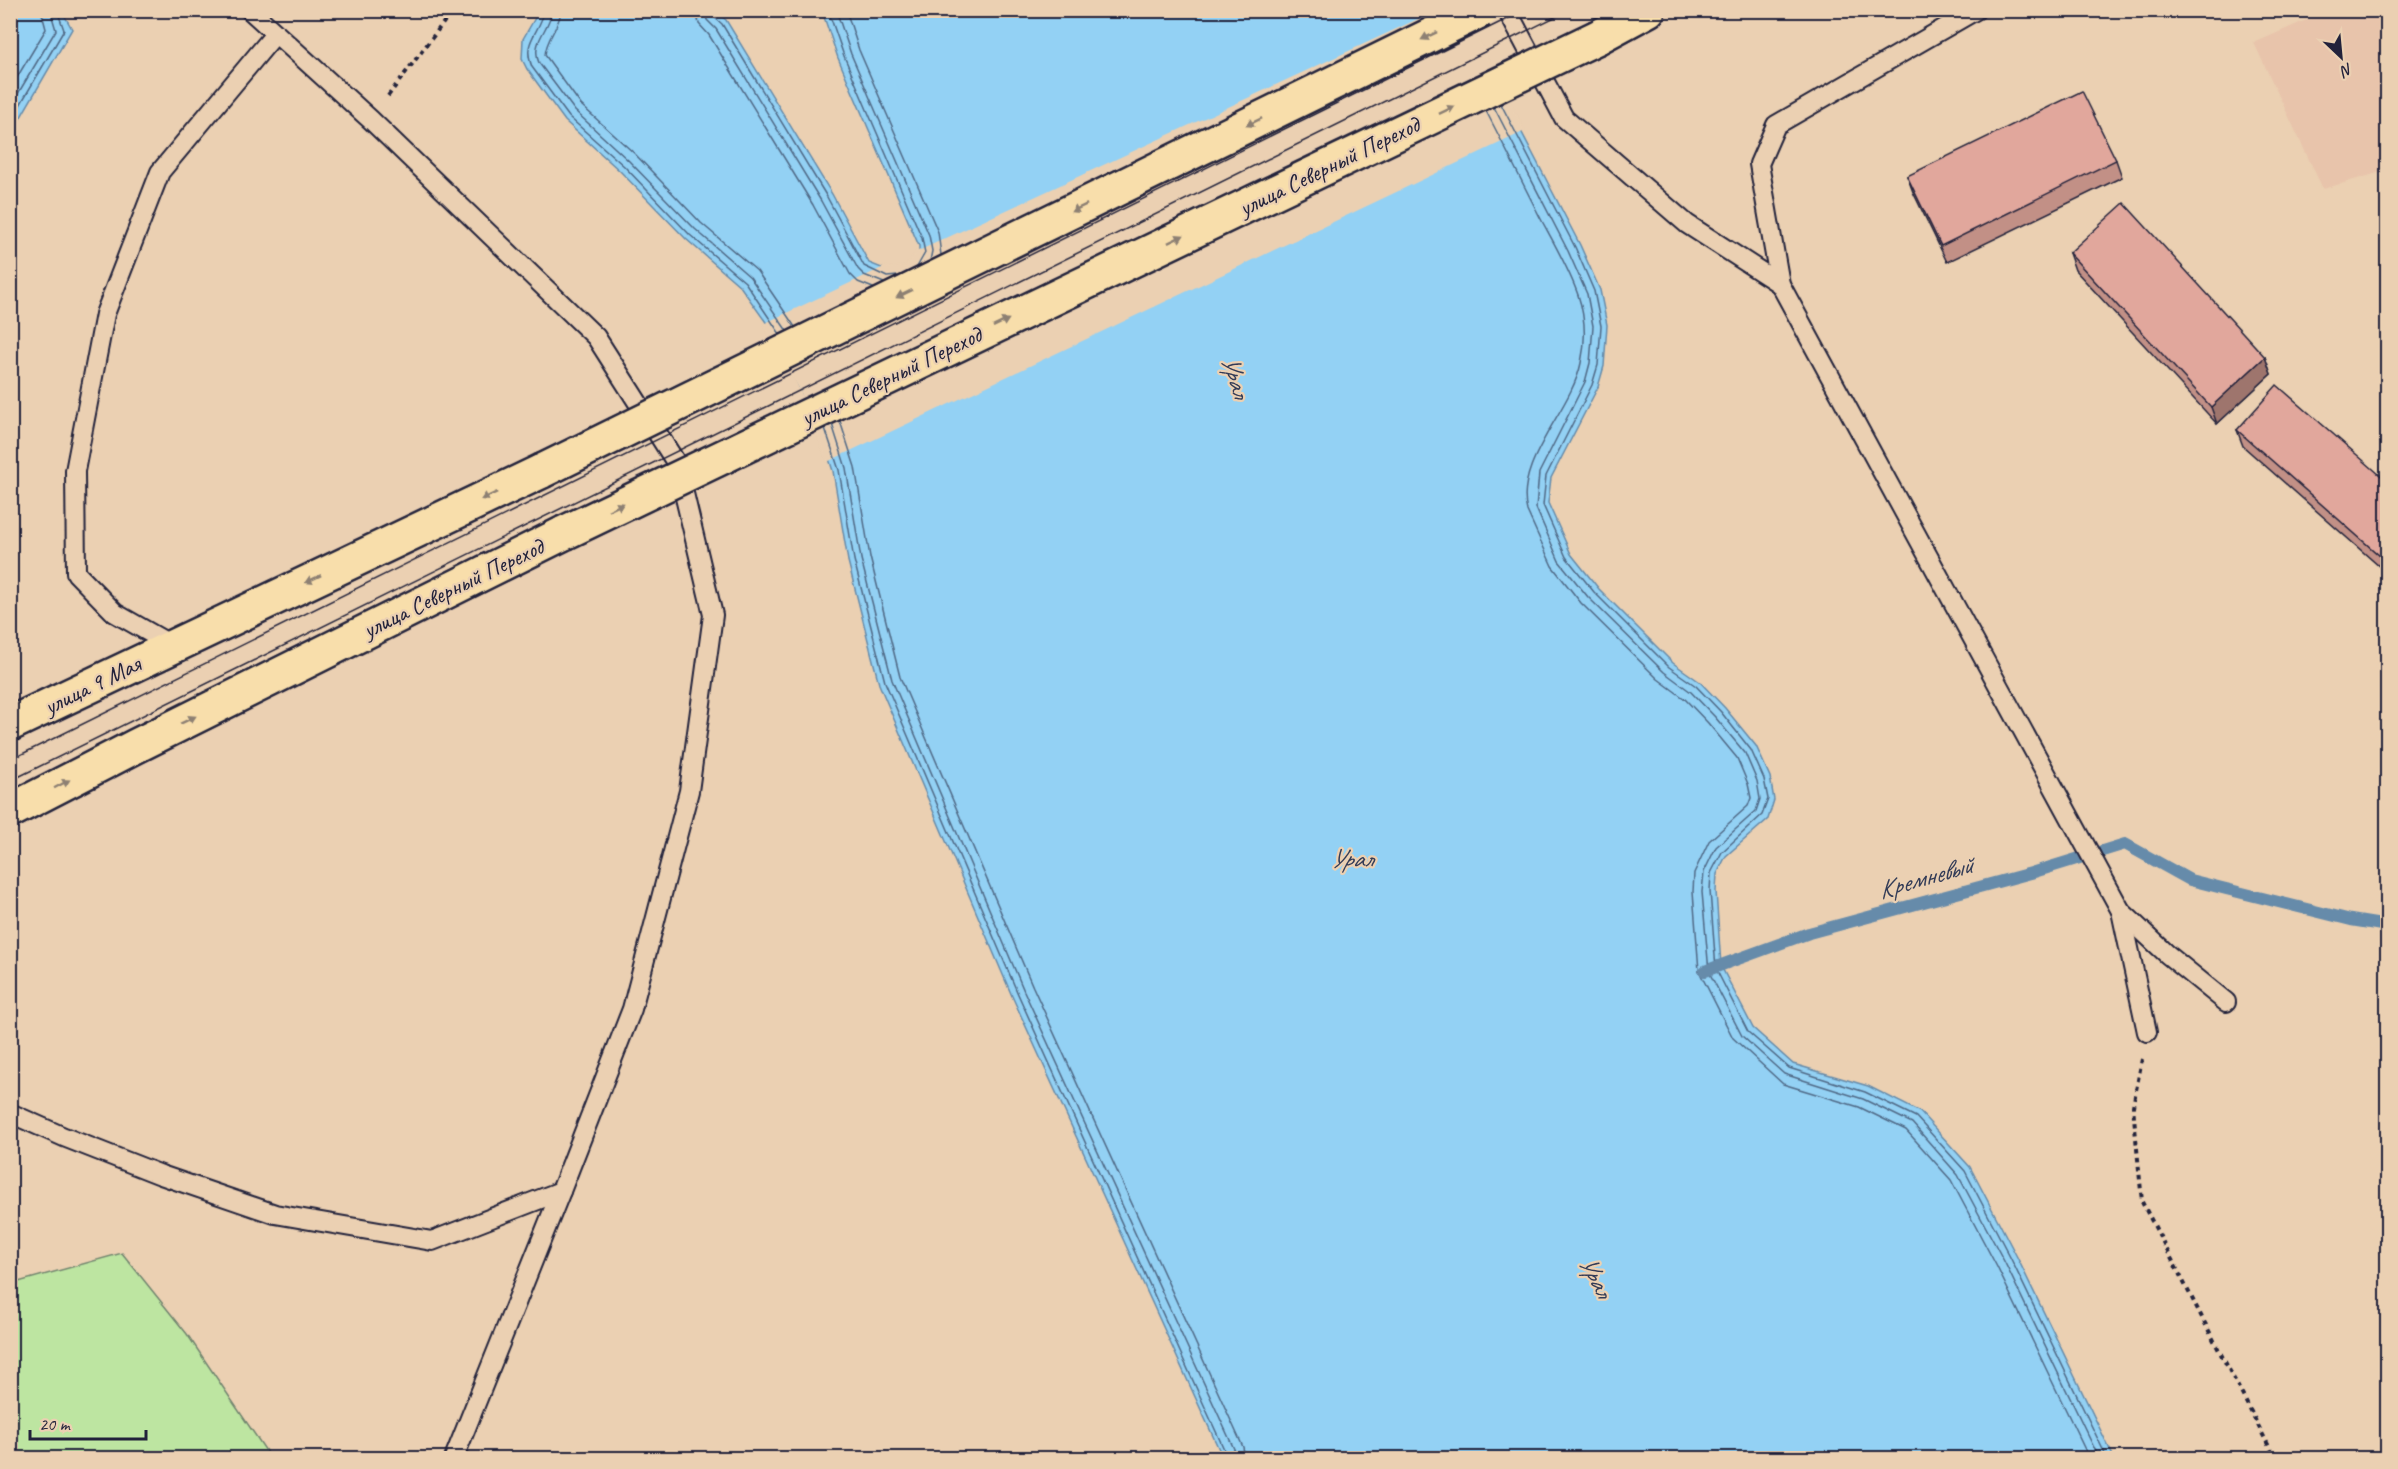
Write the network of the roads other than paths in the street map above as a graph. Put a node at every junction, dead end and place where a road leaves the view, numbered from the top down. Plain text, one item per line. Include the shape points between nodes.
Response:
1 (250, 10) edge
2 (1482, 10) edge
3 (1507, 10) edge
4 (1648, 10) edge
5 (1976, 10) edge
6 (275, 34) junction
7 (1780, 284) junction
8 (173, 646) junction
9 (10, 724) edge
10 (10, 811) edge
11 (2121, 911) junction
12 (2226, 1002) dead end
13 (2147, 1032) road end
14 (10, 1113) edge
15 (561, 1191) junction
16 (454, 1458) edge

1 - 6 lane
2 -> 8 main road, bridge via 542,471
3 - 7 lane via 1564,118 1688,224
10 -> 4 main road, улица Северный Переход, bridge via 564,533
5 - 7 lane via 1776,125 1759,164
6 - 8 lane via 160,172 105,314 75,471 76,573 115,613
6 - 15 lane via 371,120 596,336 677,464 713,615 689,791 632,1009
7 - 11 lane
8 - 9 main road, улица 9 Мая
11 - 12 lane
11 - 13 lane
14 - 15 lane via 161,1175 275,1214 432,1241
15 - 16 lane

